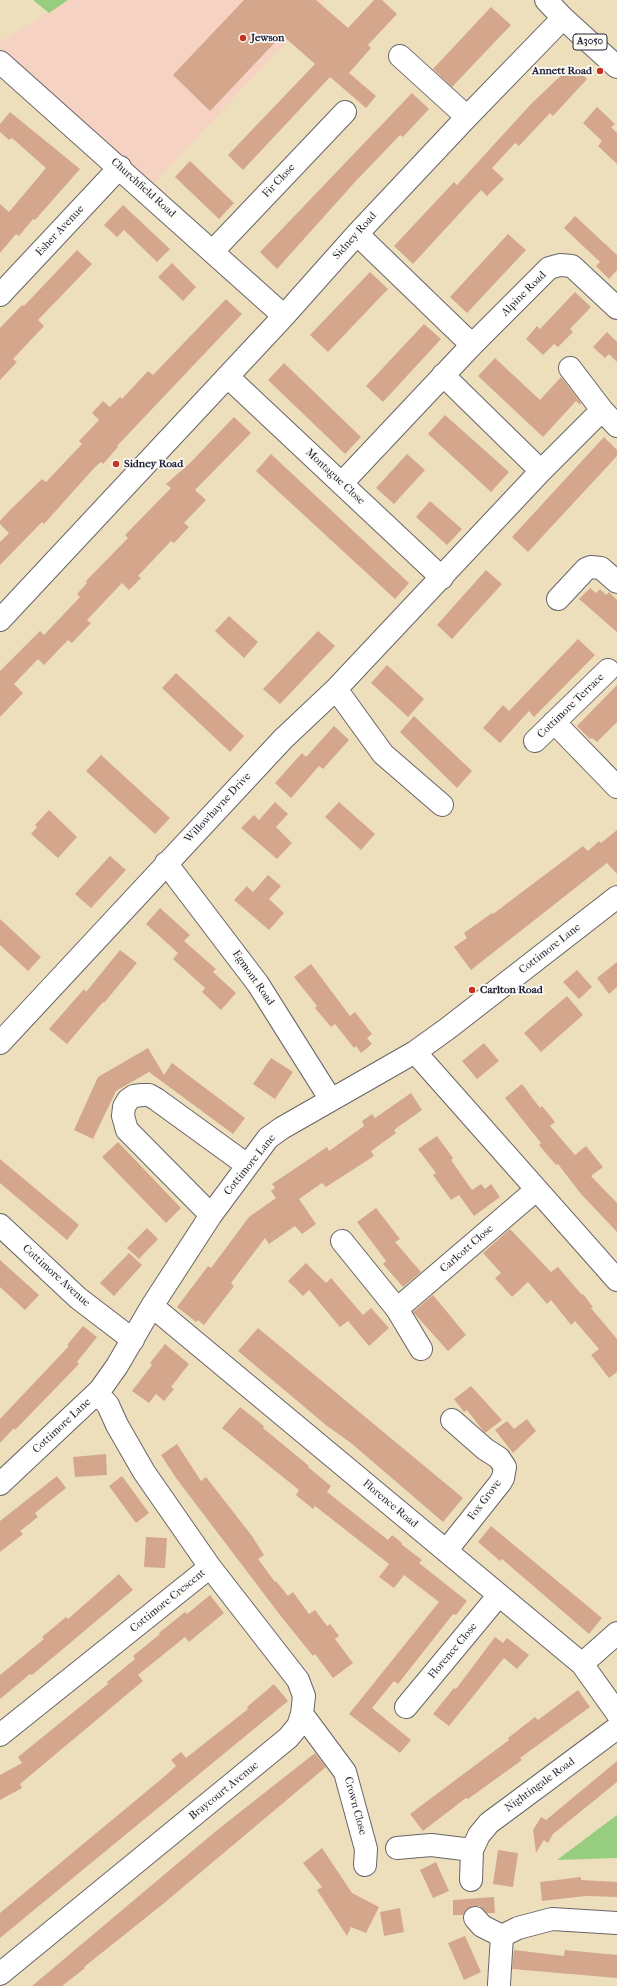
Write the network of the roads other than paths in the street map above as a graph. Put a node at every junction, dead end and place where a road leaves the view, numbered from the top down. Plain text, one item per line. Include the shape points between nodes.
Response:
1 (546, 0) edge
2 (563, 18) junction
3 (400, 56) dead end
4 (0, 62) edge
5 (617, 67) edge
6 (345, 112) dead end
7 (466, 116) junction
8 (120, 167) junction
9 (357, 234) junction
10 (213, 251) junction
11 (0, 295) edge
12 (617, 308) edge
13 (284, 316) junction
14 (472, 345) junction
15 (570, 368) dead end
16 (443, 375) junction
17 (228, 377) junction
18 (602, 410) junction
19 (617, 426) edge
20 (541, 471) junction
21 (342, 483) junction
22 (442, 578) junction
23 (617, 582) edge
24 (558, 599) dead end
25 (0, 620) edge
26 (608, 670) dead end
27 (336, 689) junction
28 (554, 722) junction
29 (534, 741) dead end
30 (617, 787) edge
31 (442, 805) dead end
32 (166, 863) junction
33 (617, 897) edge
34 (0, 1043) edge
35 (415, 1052) junction
36 (331, 1100) junction
37 (247, 1165) junction
38 (536, 1190) junction
39 (211, 1214) junction
40 (0, 1224) edge
41 (342, 1241) dead end
42 (617, 1280) edge
43 (152, 1306) junction
44 (397, 1309) junction
45 (132, 1340) junction
46 (421, 1349) dead end
47 (97, 1393) junction
48 (452, 1420) dead end
49 (0, 1484) edge
50 (446, 1550) junction
51 (210, 1567) junction
52 (499, 1595) junction
53 (617, 1633) edge
54 (582, 1664) junction
55 (406, 1707) dead end
56 (617, 1713) edge
57 (302, 1714) junction
58 (617, 1728) edge
59 (0, 1735) edge
60 (397, 1848) dead end
61 (472, 1850) junction
62 (365, 1865) dead end
63 (471, 1880) dead end
64 (475, 1918) dead end
65 (617, 1923) edge
66 (502, 1936) junction
67 (0, 1974) edge
68 (499, 1984) dead end

1 - 2 street, A3050
2 - 5 street, A3050
2 - 7 street, Sidney Road
3 - 7 street
4 - 8 street, Churchfield Road
6 - 10 street, Fir Close
7 - 9 street, Sidney Road
8 - 10 street, Churchfield Road
8 - 11 street, Esher Avenue
9 - 13 street, Sidney Road
9 - 14 street
10 - 13 street, Churchfield Road
12 - 14 street, Alpine Road via 572,266 560,265 549,268
13 - 17 street, Sidney Road
14 - 16 street, Alpine Road
15 - 18 street
16 - 20 street
16 - 21 street, Alpine Road
17 - 21 street, Montague Close
17 - 25 street, Sidney Road
18 - 19 street
18 - 20 street, Willowhayne Drive
20 - 22 street, Willowhayne Drive
21 - 22 street, Montague Close
22 - 27 street, Willowhayne Drive
23 - 24 street via 601,568 591,567 586,569
26 - 28 street, Cottimore Terrace
27 - 31 street via 383,754
27 - 32 street, Willowhayne Drive via 283,739
28 - 29 street, Cottimore Terrace
28 - 30 street
32 - 34 street, Willowhayne Drive
32 - 36 street, Egmont Road via 258,984
33 - 35 street, Cottimore Lane
35 - 36 street, Cottimore Lane
35 - 38 street
36 - 37 street, Cottimore Lane via 268,1138
37 - 39 street, Cottimore Lane
37 - 39 street via 156,1099 142,1095 128,1100 123,1116 127,1130
38 - 42 street
38 - 44 street, Carlcott Close
39 - 43 street, Cottimore Lane
40 - 45 street, Cottimore Avenue via 78,1298
41 - 44 street
43 - 45 street, Cottimore Lane
43 - 50 street, Florence Road
44 - 46 street
45 - 47 street, Cottimore Lane
47 - 49 street, Cottimore Lane
47 - 51 street, Cottimore Crescent via 108,1405 144,1472
48 - 50 street, Fox Grove via 499,1458 505,1467 500,1483
50 - 52 street, Florence Road
51 - 57 street, Braycourt Avenue via 298,1680 304,1696
51 - 59 street, Cottimore Crescent
52 - 54 street, Florence Road
52 - 55 street, Florence Close
53 - 54 street
54 - 56 street, Florence Road
57 - 62 street, Crown Close via 345,1772 366,1849
57 - 67 street, Braycourt Avenue via 298,1726 288,1738
58 - 61 street, Nightingale Road via 489,1823 479,1835
60 - 61 street via 431,1845
61 - 63 street, Nightingale Road
64 - 66 street via 482,1926
65 - 66 street via 552,1919 518,1928
66 - 68 street

